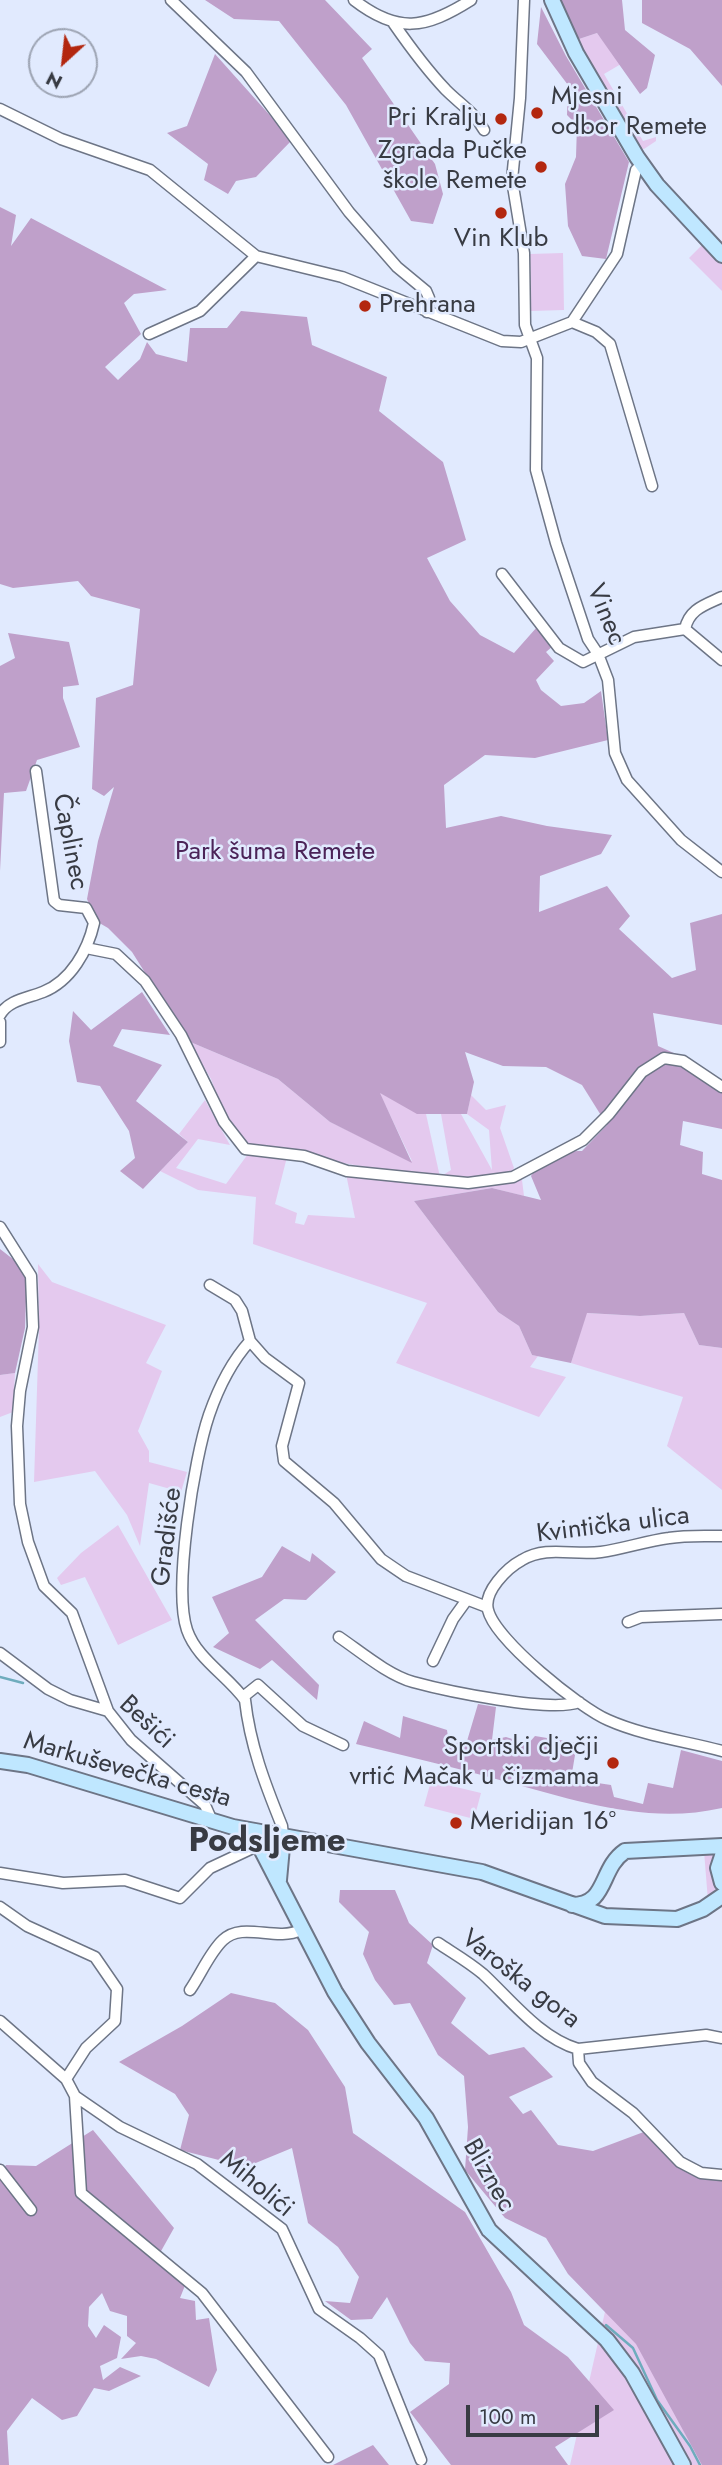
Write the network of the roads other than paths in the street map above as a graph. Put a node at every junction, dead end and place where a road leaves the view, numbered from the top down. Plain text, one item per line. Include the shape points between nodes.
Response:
1 (171, 0) edge
2 (354, 0) edge
3 (471, 0) edge
4 (524, 0) edge
5 (552, 0) edge
6 (394, 24) junction
7 (0, 110) edge
8 (484, 130) dead end
9 (642, 164) junction
10 (722, 255) edge
11 (256, 256) junction
12 (426, 312) junction
13 (572, 322) junction
14 (149, 334) dead end
15 (528, 336) junction
16 (652, 486) dead end
17 (502, 574) dead end
18 (722, 597) edge
19 (685, 629) junction
20 (598, 654) junction
21 (722, 660) edge
22 (36, 771) dead end
23 (722, 872) edge
24 (86, 948) junction
25 (1, 1012) edge
26 (0, 1021) edge
27 (0, 1042) edge
28 (722, 1087) edge
29 (0, 1227) edge
30 (210, 1285) dead end
31 (250, 1341) junction
32 (722, 1536) edge
33 (466, 1601) junction
34 (487, 1607) junction
35 (722, 1614) edge
36 (628, 1622) dead end
37 (339, 1637) dead end
38 (0, 1653) edge
39 (433, 1661) dead end
40 (243, 1696) junction
41 (579, 1702) junction
42 (108, 1711) junction
43 (343, 1745) dead end
44 (722, 1751) edge
45 (0, 1761) edge
46 (212, 1821) junction
47 (246, 1830) junction
48 (283, 1836) junction
49 (259, 1845) junction
50 (722, 1846) edge
51 (722, 1856) edge
52 (0, 1873) edge
53 (722, 1883) edge
54 (280, 1888) junction
55 (598, 1894) junction
56 (722, 1896) edge
57 (570, 1905) junction
58 (0, 1908) edge
59 (605, 1916) junction
60 (301, 1930) junction
61 (438, 1943) dead end
62 (190, 1990) dead end
63 (0, 2021) edge
64 (722, 2038) edge
65 (578, 2049) junction
66 (66, 2079) junction
67 (75, 2096) junction
68 (0, 2170) edge
69 (722, 2175) edge
70 (31, 2210) dead end
71 (328, 2457) dead end
72 (421, 2460) dead end
73 (683, 2465) edge

1 - 12 street via 246,72 349,212 397,267 426,291
2 - 6 street
3 - 6 street via 437,18
4 - 15 street, Vinec via 512,180 522,237
5 - 9 main road via 576,53
6 - 8 street
7 - 11 street via 61,139 150,170
9 - 10 main road
9 - 13 street via 636,170 617,254
11 - 12 street via 342,277
11 - 14 street via 200,311
12 - 15 street via 502,341 521,342
13 - 15 street
13 - 16 street via 610,344
15 - 20 street, Vinec via 534,346 538,378 536,470 588,639
17 - 20 street via 559,648 583,662
18 - 19 street via 687,617
19 - 20 street via 634,637
19 - 21 street
20 - 23 street, Vinec via 608,680 615,753 627,780 681,840
22 - 24 street, Čaplinec via 54,901 80,906 91,914 94,923
24 - 25 street, Čaplinec via 55,986
24 - 28 street via 116,954 145,981 181,1035 224,1122 245,1149 304,1156 347,1171 468,1183 519,1175 583,1140 642,1072 664,1058 683,1061
26 - 27 street
29 - 42 street via 31,1276 33,1327 17,1426 20,1504 28,1542 44,1586 72,1613
30 - 31 street via 235,1300
31 - 33 street via 299,1383 282,1446 284,1461 334,1503 381,1559 406,1576
31 - 40 street, Gradišće via 222,1384 209,1417 180,1588 188,1633
32 - 34 street, Kvintička ulica via 670,1538 598,1553 534,1554 503,1575
33 - 34 street
33 - 39 street
34 - 41 street via 493,1623 516,1651
35 - 36 street via 641,1617
37 - 41 street via 412,1682 482,1697 564,1705
38 - 42 street, Bešići via 48,1689
40 - 43 street via 258,1685 303,1726
40 - 48 street via 256,1762
41 - 44 street via 628,1728
42 - 46 street, Bešići via 131,1740 209,1810
45 - 46 main road, Markuševečka cesta via 28,1765
46 - 47 main road, Markuševečka cesta
47 - 48 main road, Markuševečka cesta
47 - 49 main road, Bliznec
48 - 54 main road, Bliznec
48 - 57 main road, Markuševečka cesta via 482,1872
49 - 52 street via 210,1868 180,1898 125,1880 63,1883
49 - 54 main road, Bliznec
50 - 55 main road via 625,1851 608,1868
51 - 53 main road via 718,1868
54 - 60 main road, Bliznec
55 - 57 main road via 586,1905
55 - 59 main road via 598,1910
56 - 59 main road, Markuševečka cesta via 677,1919
57 - 59 main road, Markuševečka cesta
58 - 66 street via 27,1926 96,1957 117,1989 115,2021 86,2048
60 - 62 street via 281,1936 229,1934
60 - 73 main road, Bliznec via 361,2033 426,2118 489,2230 623,2358
61 - 65 street, Varoška gora via 476,1968 547,2033
63 - 66 street, Miholići
64 - 65 street via 656,2038
65 - 69 street via 587,2077 634,2113 680,2162 701,2173
66 - 67 street, Miholići
67 - 71 street, Miholići via 81,2193 202,2293
67 - 72 street, Miholići via 120,2127 197,2164 282,2229 319,2309 379,2355
68 - 70 street

